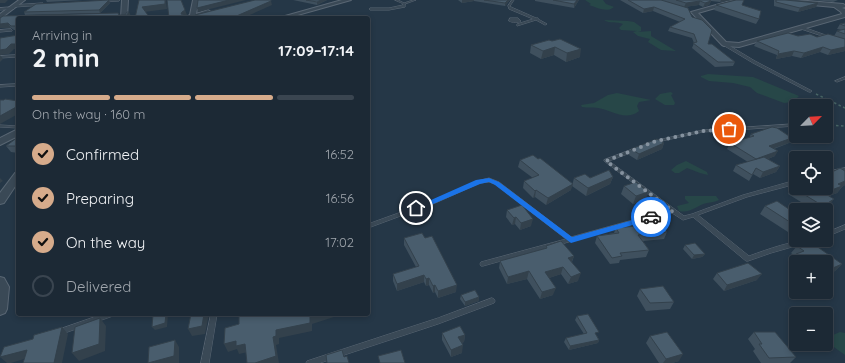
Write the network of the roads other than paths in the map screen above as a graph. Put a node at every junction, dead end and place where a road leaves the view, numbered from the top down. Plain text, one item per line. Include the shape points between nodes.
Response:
1 (22, 0) edge
2 (119, 0) edge
3 (125, 0) edge
4 (196, 0) edge
5 (345, 0) edge
6 (396, 0) edge
7 (415, 0) edge
8 (513, 0) edge
9 (740, 0) edge
10 (779, 0) edge
11 (103, 1) edge
12 (711, 2) edge
13 (46, 4) edge
14 (404, 4) junction
15 (718, 5) junction
16 (836, 6) junction
17 (14, 7) junction
18 (845, 7) edge
19 (0, 9) edge
20 (370, 9) dead end
21 (687, 10) edge
22 (214, 11) edge
23 (519, 12) junction
24 (694, 12) junction
25 (122, 16) edge
26 (194, 16) joint
27 (288, 16) edge
28 (0, 17) edge
29 (7, 18) edge
30 (537, 20) junction
31 (546, 24) dead end
32 (802, 28) junction
33 (11, 30) edge
34 (0, 31) edge
35 (832, 38) edge
36 (724, 44) junction
37 (16, 56) edge
38 (0, 57) edge
39 (845, 78) edge
40 (837, 81) dead end
41 (16, 85) edge
42 (0, 86) edge
43 (810, 91) road end
44 (789, 125) edge
45 (0, 126) edge
46 (16, 127) edge
47 (16, 133) edge
48 (0, 142) edge
49 (648, 144) edge
50 (641, 147) edge
51 (845, 169) edge
52 (833, 172) edge
53 (16, 177) edge
54 (789, 184) edge
55 (0, 201) edge
56 (673, 211) junction
57 (694, 215) junction
58 (370, 225) edge
59 (845, 227) edge
60 (833, 232) edge
61 (571, 240) junction
62 (789, 246) edge
63 (483, 264) dead end
64 (0, 282) edge
65 (492, 301) dead end
66 (0, 309) edge
67 (105, 316) edge
68 (214, 316) edge
69 (52, 334) edge
70 (205, 363) edge
71 (310, 363) edge

1 - 17 street
2 - 11 lane
3 - 25 street
4 - 26 street
5 - 27 street
6 - 14 lane
7 - 14 lane
8 - 23 lane via 510,8
9 - 15 street
10 - 16 street
12 - 15 street
13 - 17 lane
14 - 20 lane via 396,9
15 - 24 street
16 - 18 street
16 - 32 street via 844,11 845,15
17 - 19 lane
17 - 28 street
21 - 24 lane
22 - 26 street
23 - 30 lane
23 - 30 lane via 514,14 515,19 510,20 519,24
24 - 36 street
28 - 29 lane
30 - 31 lane
32 - 35 lane
32 - 36 street via 744,45
33 - 34 lane
36 - 43 lane
37 - 38 lane
39 - 40 lane
41 - 42 lane
44 - 49 lane via 703,131
45 - 46 lane
47 - 48 street
50 - 56 lane via 606,161
51 - 52 lane
53 - 55 street
54 - 57 lane via 745,196
56 - 57 lane via 683,218
56 - 61 lane
57 - 62 lane via 748,259
58 - 61 lane via 489,180 497,183
59 - 60 lane
61 - 63 lane
64 - 66 street via 3,287
65 - 71 lane
67 - 69 lane
68 - 70 lane

